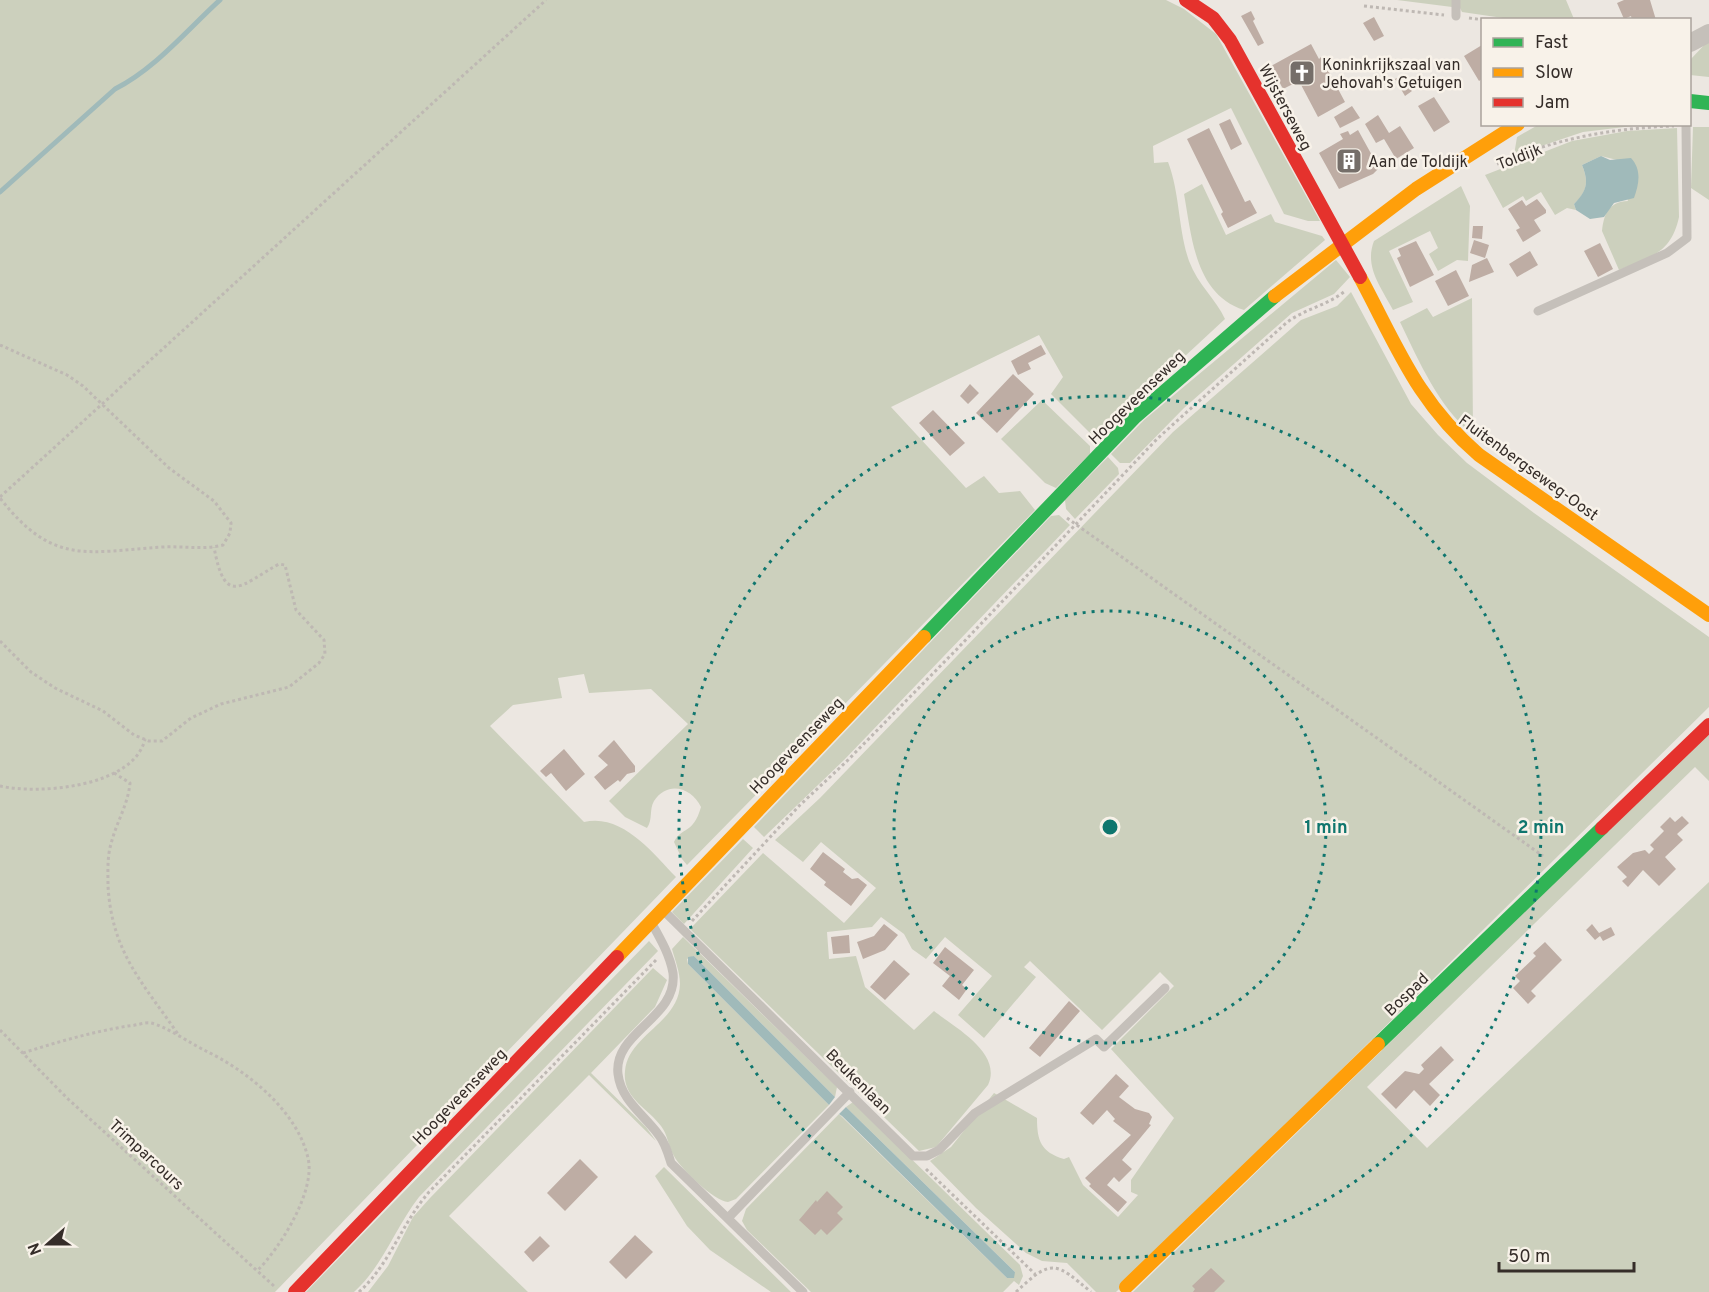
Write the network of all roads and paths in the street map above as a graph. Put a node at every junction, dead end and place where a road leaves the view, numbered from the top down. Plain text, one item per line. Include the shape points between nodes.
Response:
1 (546, 0) edge
2 (1186, 0) edge
3 (1456, 0) edge
4 (1364, 6) dead end
5 (1456, 16) junction
6 (1481, 19) edge
7 (1709, 33) edge
8 (1691, 43) edge
9 (1691, 101) edge
10 (1709, 103) edge
11 (1515, 126) edge
12 (1670, 126) edge
13 (1686, 126) edge
14 (1490, 167) dead end
15 (1341, 243) junction
16 (1356, 272) junction
17 (1538, 311) dead end
18 (0, 345) edge
19 (101, 405) junction
20 (0, 497) edge
21 (1052, 505) junction
22 (1076, 525) junction
23 (214, 547) junction
24 (1709, 615) edge
25 (0, 641) edge
26 (1709, 725) edge
27 (145, 739) junction
28 (114, 773) junction
29 (0, 786) edge
30 (1560, 869) junction
31 (661, 909) junction
32 (650, 920) junction
33 (684, 930) junction
34 (666, 950) junction
35 (1165, 988) dead end
36 (0, 1030) edge
37 (181, 1038) junction
38 (23, 1053) junction
39 (850, 1092) junction
40 (913, 1156) junction
41 (728, 1218) junction
42 (257, 1271) junction
43 (1035, 1274) junction
44 (1126, 1287) dead end
45 (280, 1292) edge
46 (295, 1292) edge
47 (359, 1292) edge
48 (803, 1292) edge
49 (1016, 1292) edge
50 (1091, 1292) edge

1 - 19 path
2 - 15 main road, Wijsterseweg via 1216,21 1230,40
3 - 5 lane
4 - 5 path
5 - 6 path
7 - 8 street
9 - 10 main road
11 - 15 main road, Toldijk
12 - 14 path, Toldijk via 1586,135 1546,145
13 - 17 lane via 1687,238 1667,253
15 - 16 main road, Fluitenbergseweg-Oost
15 - 21 main road, Hoogeveenseweg via 1204,355 1136,417
16 - 22 path via 1343,292 1294,317 1187,410
16 - 24 main road, Fluitenbergseweg-Oost via 1425,400 1445,426
18 - 19 path via 68,375
19 - 20 path
19 - 23 path via 225,513 231,523 230,533 223,545
20 - 23 path via 31,532 82,554
21 - 22 path
21 - 31 main road, Hoogeveenseweg
22 - 30 path
22 - 33 path via 800,805
23 - 27 path via 220,575 240,588 285,564 296,610 324,640 325,654 289,687 221,704 191,718 162,741
25 - 27 path via 31,672
26 - 30 main road, Bospad
27 - 28 path via 138,756
28 - 29 path via 39,791
28 - 37 path via 130,783 110,845 112,918 119,944 133,971
30 - 44 main road, Bospad
31 - 32 main road, Hoogeveenseweg
31 - 33 lane, Beukenlaan
32 - 34 lane
32 - 46 main road, Hoogeveenseweg
33 - 39 lane, Beukenlaan
34 - 41 lane via 673,975 666,1002 632,1038 617,1063 622,1090 660,1135 671,1163
34 - 47 path via 429,1192 405,1223 381,1268
35 - 40 lane via 1104,1047 1096,1039 975,1113 939,1150 927,1156
36 - 38 path, Trimparcours
37 - 38 path via 150,1023 60,1041
37 - 42 path via 253,1080 300,1135 309,1160 305,1191 293,1219 283,1239
38 - 42 path, Trimparcours
39 - 40 lane, Beukenlaan
39 - 41 lane
40 - 43 path
41 - 48 lane
42 - 45 path, Trimparcours
43 - 49 path
43 - 50 path via 1053,1266 1061,1268

